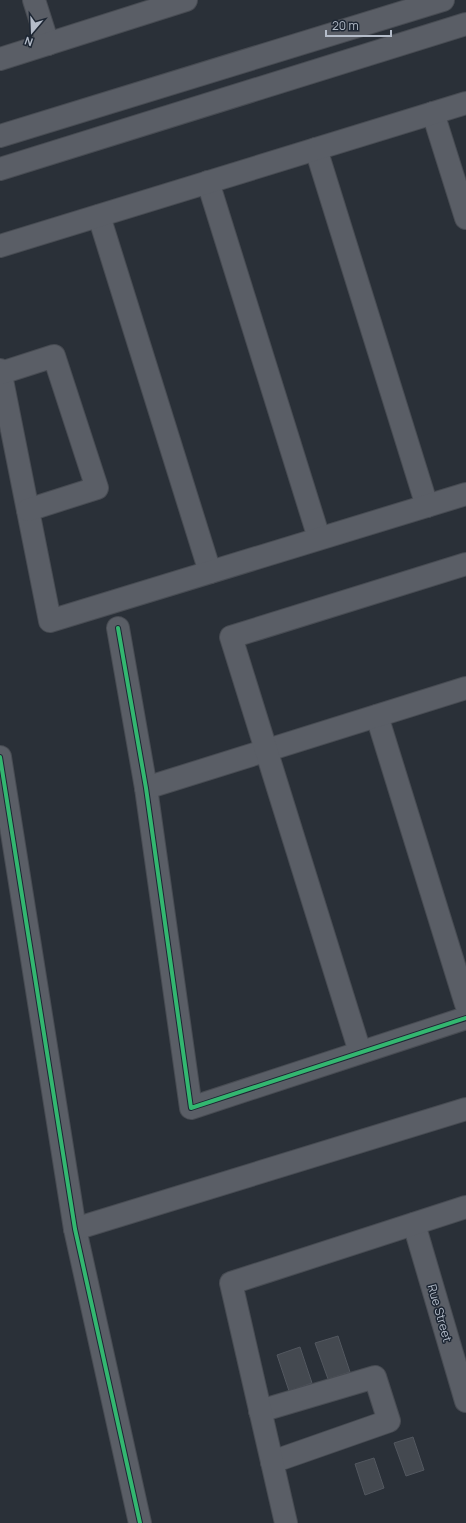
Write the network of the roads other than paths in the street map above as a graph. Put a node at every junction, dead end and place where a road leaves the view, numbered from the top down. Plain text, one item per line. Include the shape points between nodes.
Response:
1 (34, 0) edge
2 (186, 0) edge
3 (443, 0) edge
4 (149, 6) edge
5 (466, 24) edge
6 (48, 44) junction
7 (0, 59) edge
8 (466, 103) edge
9 (433, 113) junction
10 (0, 136) edge
11 (316, 149) junction
12 (0, 169) edge
13 (208, 182) junction
14 (99, 216) junction
15 (466, 218) edge
16 (0, 246) edge
17 (1, 372) edge
18 (466, 494) edge
19 (427, 506) junction
20 (28, 510) junction
21 (319, 538) junction
22 (466, 564) edge
23 (210, 572) junction
24 (118, 628) dead end
25 (466, 688) edge
26 (377, 716) junction
27 (266, 751) junction
28 (0, 756) edge
29 (146, 788) junction
30 (466, 1004) edge
31 (466, 1018) edge
32 (360, 1052) junction
33 (466, 1109) edge
34 (466, 1207) edge
35 (414, 1224) junction
36 (75, 1229) junction
37 (466, 1401) edge
38 (260, 1411) junction
39 (272, 1462) junction
40 (140, 1523) edge
41 (286, 1523) edge

1 - 6 street
2 - 4 street
3 - 10 street
4 - 6 street
5 - 12 street
6 - 7 street
8 - 9 street
9 - 11 street
9 - 15 street
11 - 13 street
11 - 19 street
13 - 14 street
13 - 21 street
14 - 16 street
14 - 23 street
17 - 20 street
17 - 20 street via 54,356 97,488
18 - 19 street
19 - 21 street
20 - 23 street via 50,621
21 - 23 street
22 - 27 street via 231,637
24 - 29 street
25 - 26 street
26 - 27 street
26 - 30 street
27 - 29 street
27 - 32 street
28 - 36 street
29 - 32 street via 191,1108
31 - 32 street
33 - 36 street
34 - 35 street
35 - 37 street, Rue Street
35 - 38 street via 231,1283
36 - 40 street
38 - 39 street
38 - 39 street via 375,1377 389,1421
39 - 41 street

